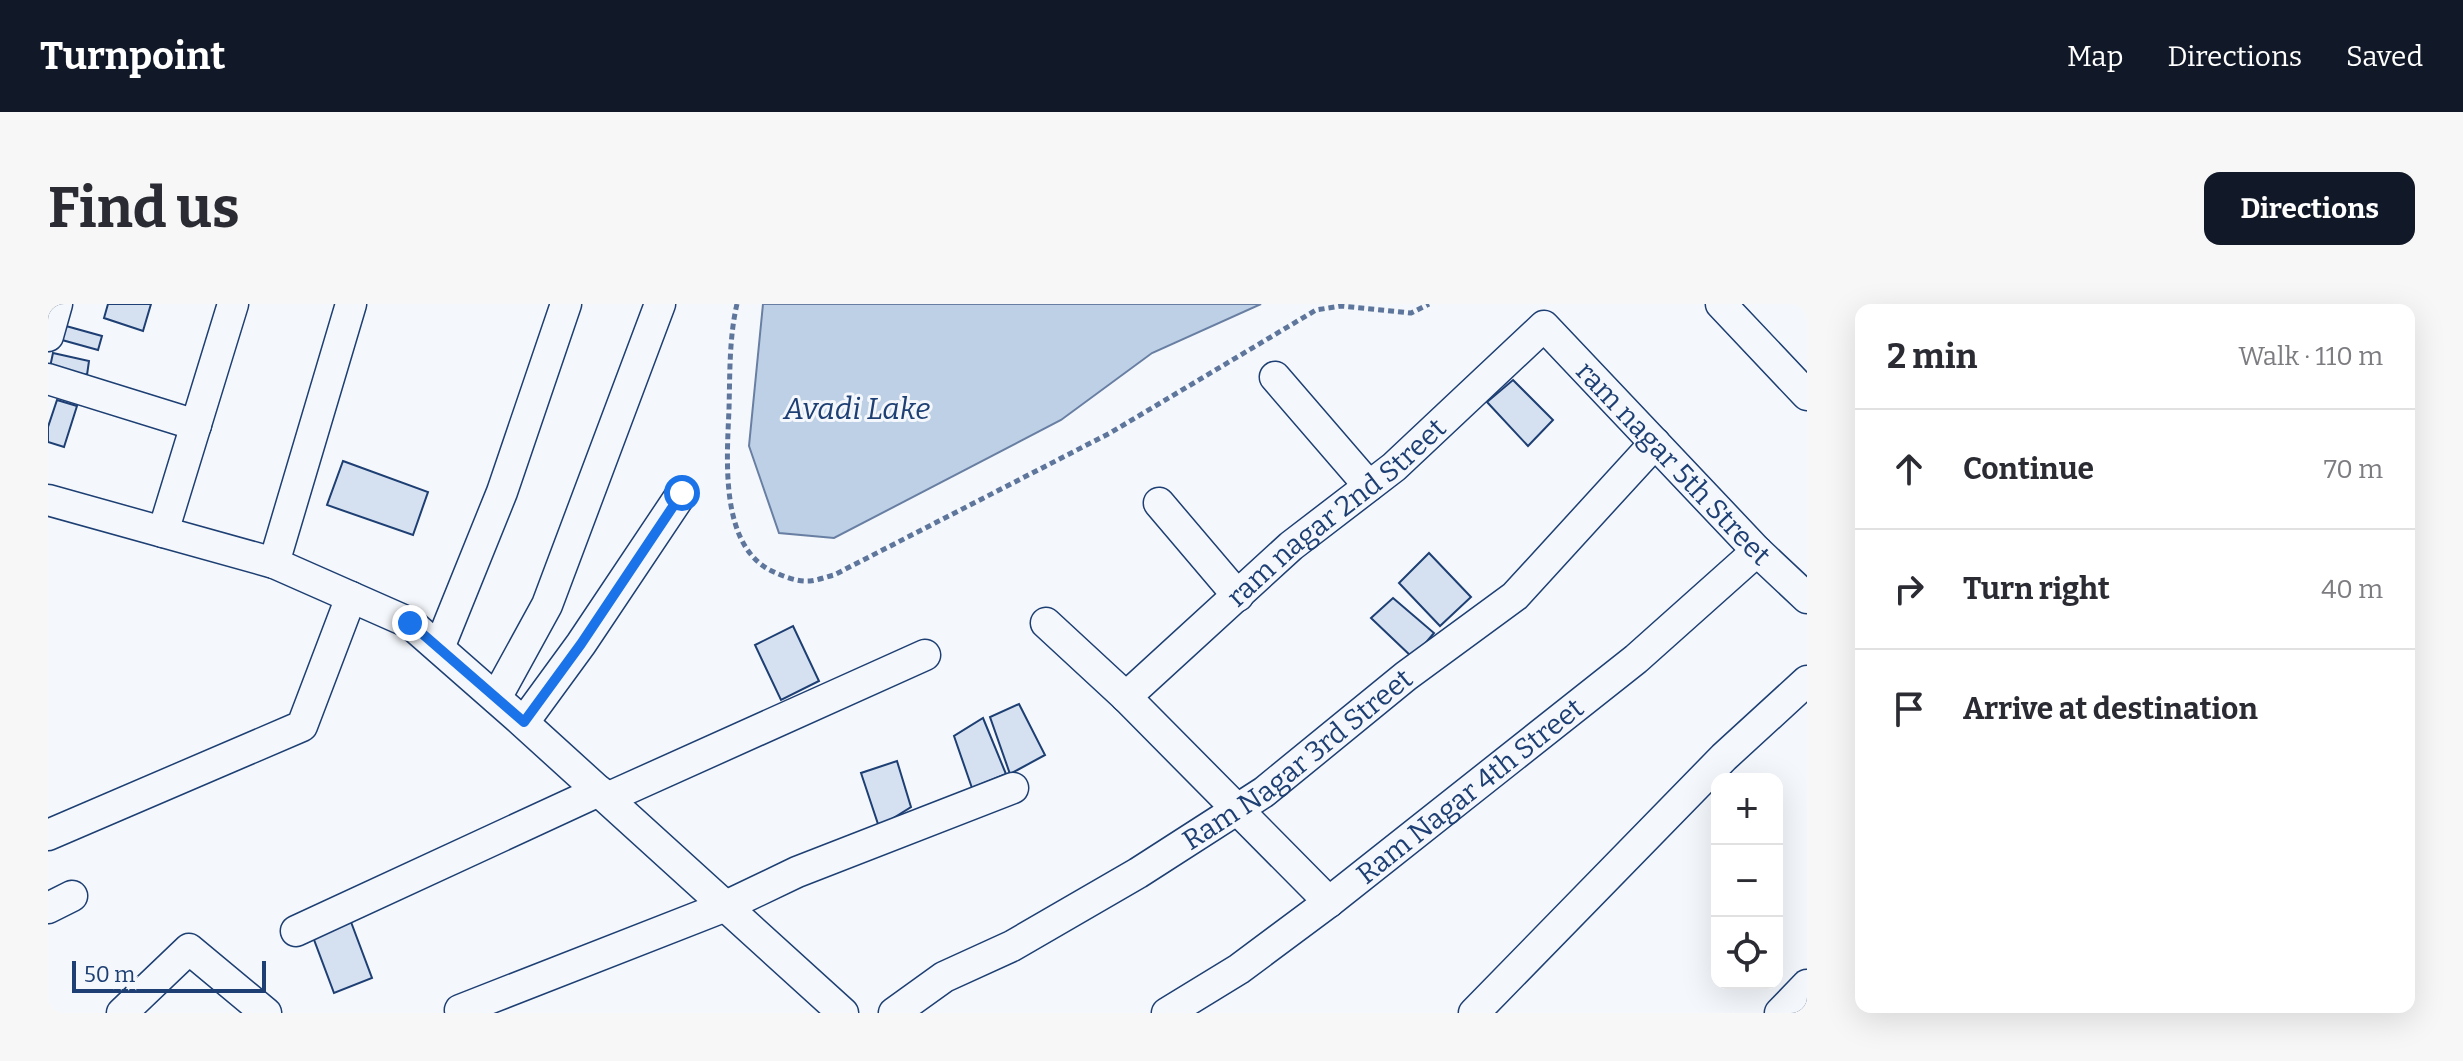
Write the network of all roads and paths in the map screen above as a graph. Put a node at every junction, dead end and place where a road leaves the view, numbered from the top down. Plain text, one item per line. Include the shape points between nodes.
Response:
1 (57, 304) edge
2 (233, 304) edge
3 (351, 304) edge
4 (566, 304) edge
5 (660, 304) edge
6 (737, 304) edge
7 (1429, 304) edge
8 (1721, 304) edge
9 (1544, 326) joint
10 (48, 336) edge
11 (1275, 377) dead end
12 (48, 379) edge
13 (1807, 395) edge
14 (196, 425) junction
15 (1655, 443) junction
16 (1369, 486) junction
17 (682, 493) dead end
18 (48, 500) edge
19 (1159, 503) dead end
20 (163, 532) junction
21 (1757, 551) junction
22 (274, 563) junction
23 (1238, 596) junction
24 (351, 597) junction
25 (1807, 598) edge
26 (1046, 623) dead end
27 (439, 648) junction
28 (925, 655) dead end
29 (1807, 681) edge
30 (1126, 697) junction
31 (496, 698) junction
32 (524, 722) junction
33 (1013, 788) dead end
34 (603, 794) junction
35 (1237, 808) junction
36 (48, 835) edge
37 (1329, 902) junction
38 (726, 906) junction
39 (296, 931) dead end
40 (1807, 985) edge
41 (825, 1007) edge
42 (460, 1010) dead end
43 (1785, 1012) edge
44 (122, 1013) edge
45 (266, 1013) edge
46 (894, 1013) edge
47 (1167, 1013) edge
48 (1474, 1013) edge

1 - 10 street
2 - 14 street
3 - 22 street
4 - 27 street via 502,492
5 - 31 street via 547,605
6 - 7 path via 728,424 734,525 762,567 809,581 834,575 1110,433 1316,310 1341,306 1411,313
8 - 13 street
9 - 15 street, ram nagar 5th Street
9 - 16 street, ram nagar 2nd Street
11 - 16 street
12 - 14 street
14 - 20 street
15 - 21 street, ram nagar 5th Street
15 - 35 street, Ram Nagar 3rd Street via 1515,596
16 - 23 street, ram nagar 2nd Street via 1291,546
17 - 32 street
18 - 20 street
19 - 23 street
20 - 22 street
21 - 25 street, ram nagar 5th Street
21 - 37 street, Ram Nagar 4th Street via 1636,659
22 - 24 street
23 - 30 street, ram nagar 2nd Street
24 - 27 street via 410,623
24 - 36 street via 302,726
26 - 30 street
27 - 31 street
28 - 34 street
29 - 48 street via 1724,757
30 - 35 street
31 - 32 street
32 - 34 street
33 - 38 street via 797,872
34 - 38 street
34 - 39 street
35 - 37 street
35 - 46 street, Ram Nagar 3rd Street via 1125,881 1012,946 944,977
37 - 47 street, Ram Nagar 4th Street via 1239,969
38 - 41 street
38 - 42 street
40 - 43 street
44 - 45 street via 189,949

